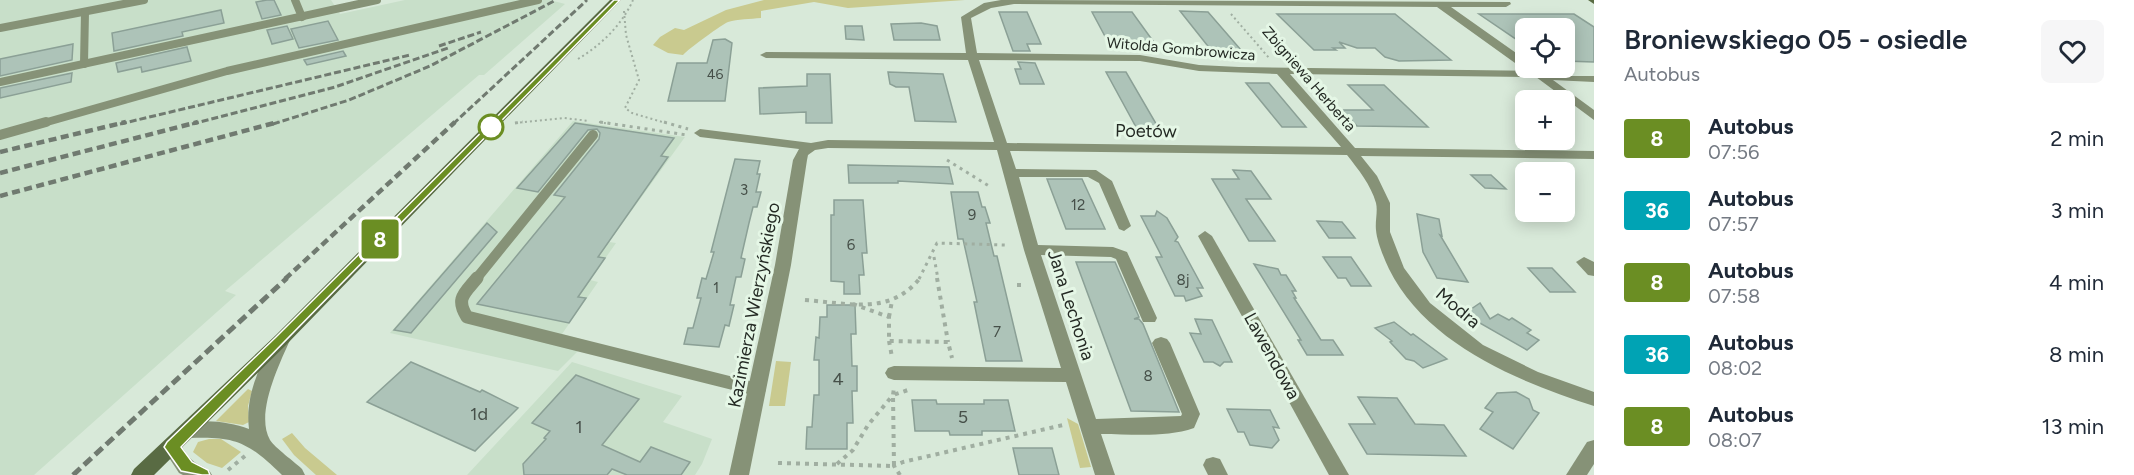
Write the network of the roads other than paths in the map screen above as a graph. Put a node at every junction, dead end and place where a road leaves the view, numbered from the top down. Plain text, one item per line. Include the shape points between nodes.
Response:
1 (144, 0) edge
2 (295, 0) edge
3 (377, 0) edge
4 (538, 0) edge
5 (1439, 3) junction
6 (620, 4) edge
7 (1506, 4) dead end
8 (85, 12) junction
9 (302, 17) junction
10 (0, 28) edge
11 (766, 55) dead end
12 (972, 56) junction
13 (1515, 58) edge
14 (84, 64) junction
15 (1515, 69) edge
16 (1281, 71) junction
17 (1542, 78) edge
18 (1562, 78) edge
19 (1594, 79) edge
20 (0, 82) edge
21 (1594, 116) edge
22 (693, 134) road end
23 (0, 135) edge
24 (593, 135) dead end
25 (811, 147) junction
26 (1002, 147) junction
27 (1349, 150) junction
28 (1594, 155) edge
29 (1011, 172) junction
30 (1124, 226) dead end
31 (1205, 236) dead end
32 (1032, 250) junction
33 (1149, 318) dead end
34 (280, 340) junction
35 (1161, 343) dead end
36 (894, 373) road end
37 (1074, 375) junction
38 (759, 390) junction
39 (1594, 399) edge
40 (1090, 427) junction
41 (189, 430) junction
42 (261, 442) junction
43 (172, 447) junction
44 (1594, 448) edge
45 (141, 475) edge
46 (202, 475) edge
47 (295, 475) edge
48 (739, 475) edge
49 (1105, 475) edge
50 (1339, 475) edge
51 (1575, 475) edge

1 - 8 lane
2 - 9 lane
3 - 9 lane
4 - 23 lane via 227,71
5 - 7 street, Zbigniewa Herberta
5 - 12 street, Zbigniewa Herberta via 1014,2 988,5 966,17
5 - 13 street
6 - 34 main road
8 - 10 lane
8 - 14 lane
9 - 14 lane
11 - 12 street, Witolda Gombrowicza
12 - 16 street, Witolda Gombrowicza via 1140,58 1199,68
12 - 26 street, Zbigniewa Herberta
14 - 20 lane
15 - 16 street, Witolda Gombrowicza
16 - 27 street, Zbigniewa Herberta
17 - 21 street
18 - 19 street, Witolda Gombrowicza
22 - 25 street, Poetów
24 - 38 lane via 461,297 460,308 466,317
25 - 26 street, Poetów
25 - 38 street, Kazimierza Wierzyńskiego via 800,160
26 - 27 street, Poetów
26 - 29 street, Jana Lechonia
27 - 28 street, Poetów
27 - 39 street, Modra via 1370,176 1383,203 1383,232 1397,269 1424,307 1477,349 1532,377
29 - 30 street via 1091,173 1105,181
29 - 32 street, Jana Lechonia
31 - 50 street, Lawendowa
32 - 33 street via 1113,252 1122,256
32 - 37 street, Jana Lechonia
34 - 41 main road
34 - 42 street via 258,396 256,420
35 - 40 street via 1191,414 1187,423
36 - 37 street
37 - 40 street, Jana Lechonia
38 - 48 street, Kazimierza Wierzyńskiego
40 - 49 street, Jana Lechonia
41 - 42 street via 238,432
41 - 43 main road
42 - 47 street
43 - 45 main road
43 - 46 street via 186,467
44 - 51 street

